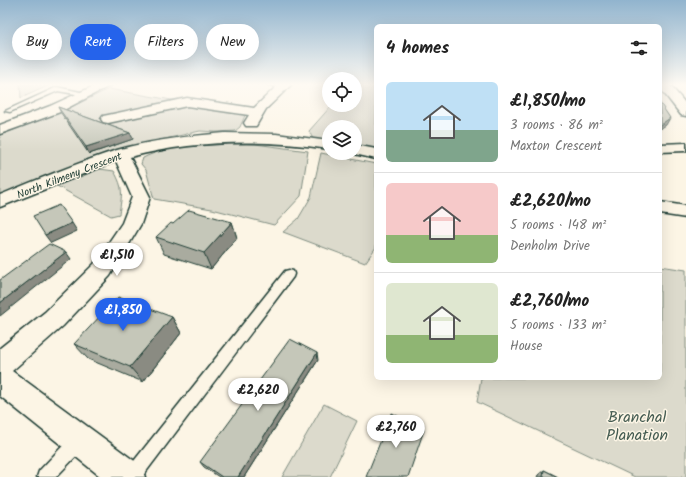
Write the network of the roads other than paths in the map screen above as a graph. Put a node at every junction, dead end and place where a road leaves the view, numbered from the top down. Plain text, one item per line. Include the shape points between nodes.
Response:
1 (17, 106) edge
2 (61, 106) edge
3 (167, 106) edge
4 (216, 106) edge
5 (263, 106) edge
6 (668, 106) edge
7 (8, 110) dead end
8 (684, 110) edge
9 (256, 112) junction
10 (108, 119) dead end
11 (0, 130) edge
12 (246, 136) junction
13 (322, 145) edge
14 (686, 147) edge
15 (662, 148) edge
16 (362, 151) edge
17 (121, 154) junction
18 (374, 154) edge
19 (0, 201) edge
20 (662, 208) edge
21 (686, 212) edge
22 (289, 274) dead end
23 (0, 364) edge
24 (0, 379) edge
25 (80, 440) junction
26 (45, 477) edge
27 (128, 477) edge
28 (132, 477) edge

1 - 7 lane
2 - 11 street
3 - 10 street
4 - 9 street
5 - 9 street
6 - 8 street
9 - 12 street
12 - 13 street, North Kilmeny Crescent
12 - 17 street, North Kilmeny Crescent via 170,143
14 - 15 street
16 - 18 street
17 - 19 street, North Kilmeny Crescent
17 - 23 street via 141,197 131,224 102,270 54,319
20 - 21 street
22 - 28 lane
24 - 25 street
25 - 26 lane
25 - 27 street

